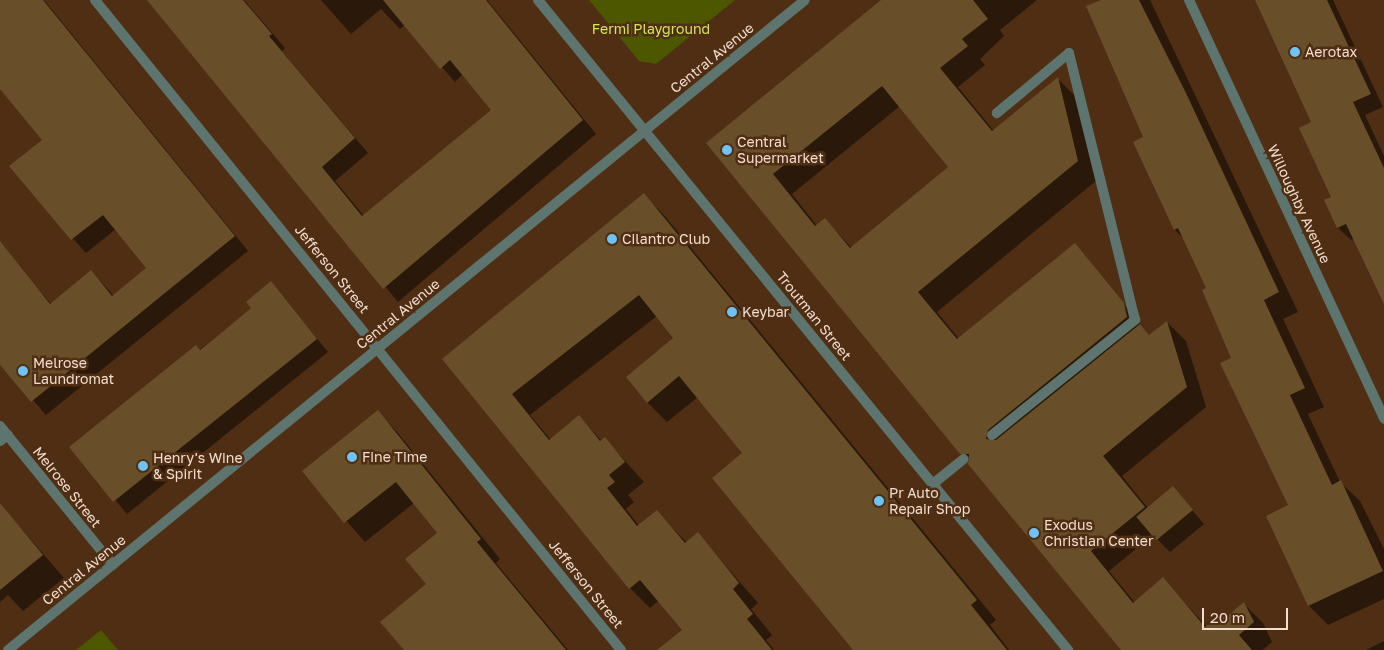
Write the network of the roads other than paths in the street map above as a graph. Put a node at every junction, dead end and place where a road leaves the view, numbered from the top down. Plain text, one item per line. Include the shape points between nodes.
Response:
1 (95, 0) edge
2 (538, 0) edge
3 (805, 0) edge
4 (1189, 0) edge
5 (997, 113) dead end
6 (645, 131) junction
7 (378, 348) junction
8 (1384, 419) edge
9 (0, 426) edge
10 (992, 436) dead end
11 (4, 438) edge
12 (964, 459) dead end
13 (934, 483) junction
14 (113, 565) junction
15 (8, 650) edge
16 (621, 650) edge
17 (1068, 650) edge

1 - 7 street, Jefferson Street
2 - 6 street, Troutman Street
3 - 6 street, Central Avenue
4 - 8 street, Willoughby Avenue
5 - 10 street via 1069,53 1135,320
6 - 7 street, Central Avenue
6 - 13 street, Troutman Street
7 - 14 street, Central Avenue
7 - 16 street, Jefferson Street
9 - 11 street, Melrose Street
11 - 14 street, Melrose Street
12 - 13 street
13 - 17 street, Troutman Street
14 - 15 street, Central Avenue

